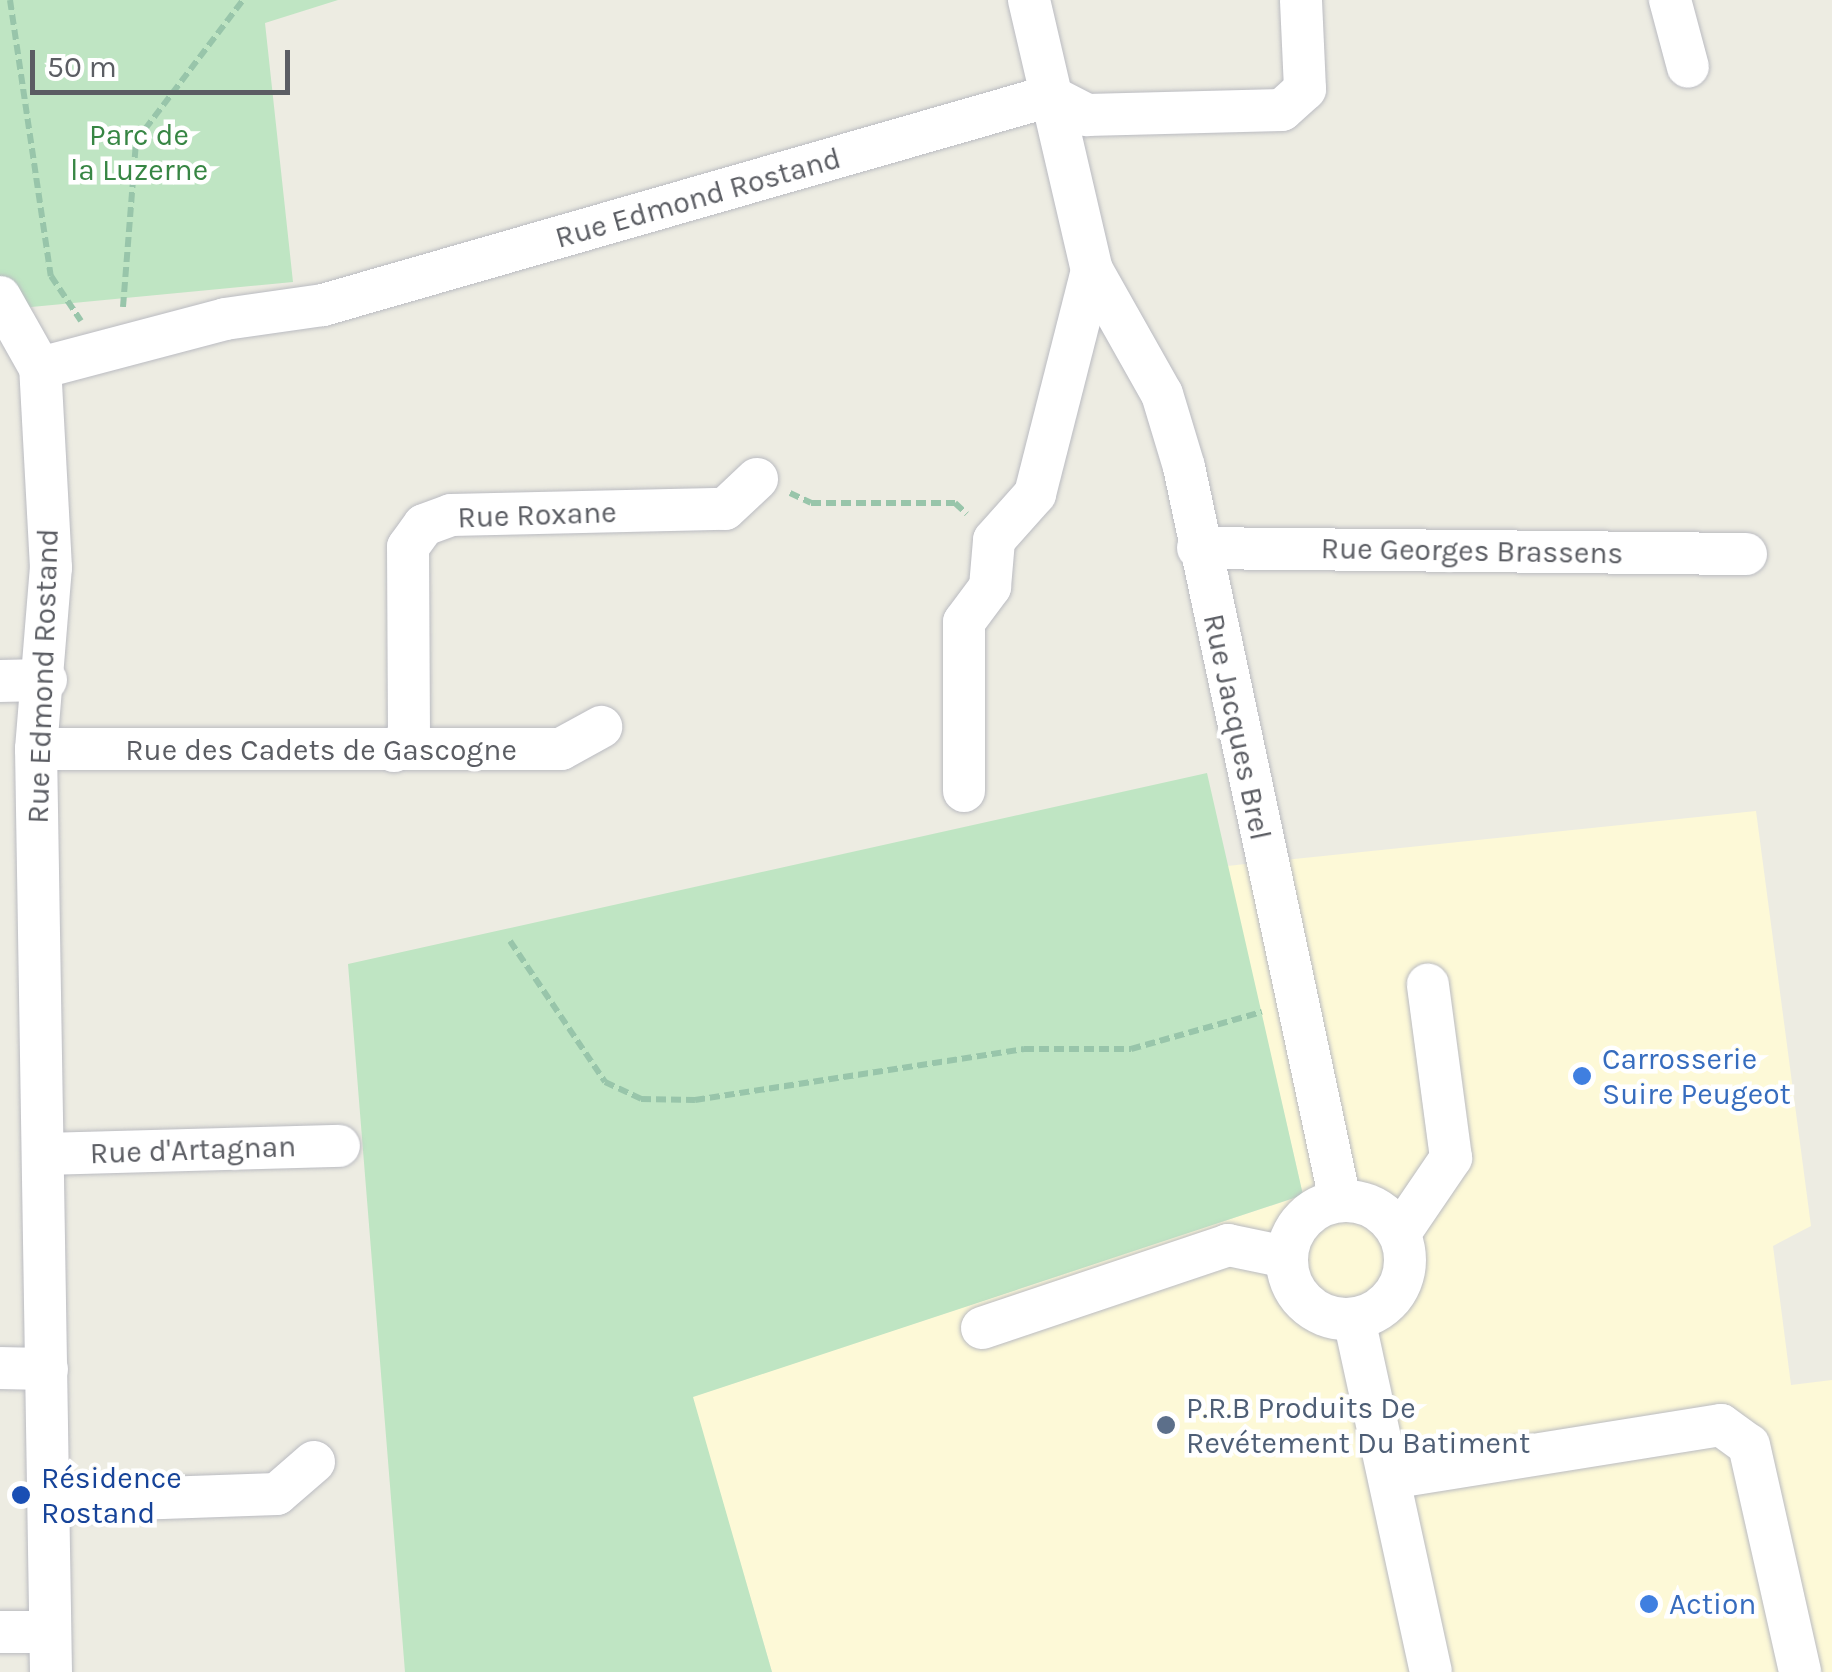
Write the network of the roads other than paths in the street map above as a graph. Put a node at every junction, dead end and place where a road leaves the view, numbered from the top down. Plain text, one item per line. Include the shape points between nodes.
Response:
1 (1029, 0) edge
2 (1301, 0) edge
3 (1670, 0) edge
4 (1688, 67) dead end
5 (1050, 96) junction
6 (1092, 270) junction
7 (0, 296) edge
8 (40, 368) junction
9 (757, 479) road end
10 (1198, 548) junction
11 (1746, 554) dead end
12 (46, 680) junction
13 (0, 681) edge
14 (601, 727) dead end
15 (36, 750) junction
16 (394, 751) junction
17 (964, 791) dead end
18 (1428, 985) dead end
19 (339, 1146) dead end
20 (47, 1154) junction
21 (1340, 1200) junction
22 (1400, 1233) junction
23 (1286, 1256) junction
24 (1354, 1319) junction
25 (982, 1328) dead end
26 (0, 1368) edge
27 (46, 1369) junction
28 (314, 1462) dead end
29 (1390, 1478) junction
30 (48, 1502) junction
31 (0, 1632) edge
32 (50, 1652) edge
33 (1430, 1672) edge
34 (1800, 1672) edge

1 - 5 street
2 - 5 street via 1305,89 1282,110 1087,115
3 - 4 street
5 - 6 street
5 - 8 street, Rue Edmond Rostand via 324,306 101,338
6 - 10 street, Rue Jacques Brel via 1162,394
6 - 17 street via 1035,494 994,540 990,586 964,622
7 - 8 street
8 - 12 street, Rue Edmond Rostand via 51,568
9 - 16 street, Rue Roxane via 724,509 451,515 424,526 408,547 409,736
10 - 11 street, Rue Georges Brassens
10 - 21 street, Rue Jacques Brel
12 - 13 street
12 - 15 street, Rue Edmond Rostand
14 - 16 street, Rue des Cadets de Gascogne via 561,749
15 - 16 street, Rue des Cadets de Gascogne
15 - 20 street, Rue Edmond Rostand
18 - 22 street via 1451,1158
19 - 20 street, Rue d'Artagnan
20 - 27 street, Rue Edmond Rostand
21 - 22 street via 1378,1209
21 - 23 street via 1303,1218
22 - 24 street via 1402,1280 1383,1305
23 - 24 street via 1304,1302
23 - 25 street via 1228,1244
24 - 29 street
26 - 27 street
27 - 30 street, Rue Edmond Rostand
28 - 30 street via 277,1494
29 - 33 street
29 - 34 street via 1721,1425 1749,1446
30 - 32 street, Rue Edmond Rostand
31 - 32 street

